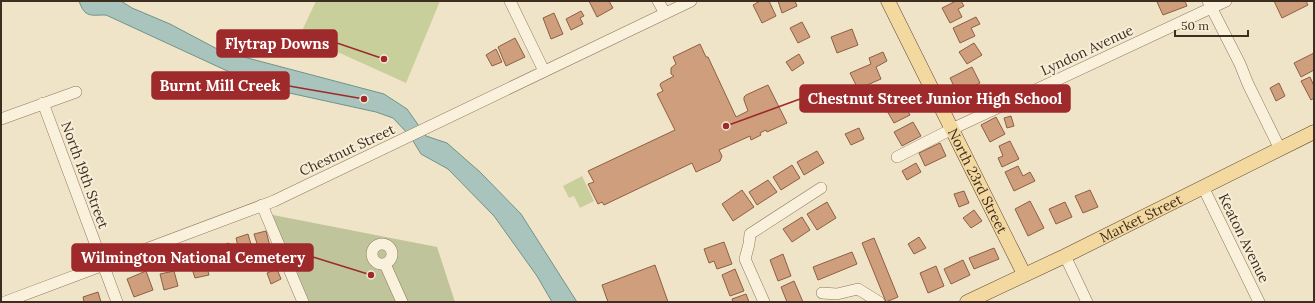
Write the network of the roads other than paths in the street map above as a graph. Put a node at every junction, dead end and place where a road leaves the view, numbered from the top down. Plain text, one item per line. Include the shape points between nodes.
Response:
1 (510, 1) edge
2 (658, 1) edge
3 (691, 1) edge
4 (888, 1) edge
5 (1226, 1) edge
6 (1209, 5) edge
7 (665, 13) junction
8 (544, 71) junction
9 (76, 92) dead end
10 (43, 103) junction
11 (1, 119) edge
12 (952, 129) junction
13 (1314, 132) edge
14 (1280, 149) junction
15 (897, 157) dead end
16 (1203, 187) junction
17 (821, 188) dead end
18 (262, 205) junction
19 (1065, 256) junction
20 (385, 264) dead end
21 (103, 265) junction
22 (1024, 274) junction
23 (822, 293) dead end
24 (5, 302) edge
25 (117, 302) edge
26 (303, 302) edge
27 (402, 302) edge
28 (764, 302) edge
29 (879, 302) edge
30 (967, 302) edge
31 (1087, 302) edge
32 (1259, 302) edge

1 - 8 street
2 - 7 street
3 - 7 street, Chestnut Street
4 - 12 main road, North 23rd Street
5 - 6 street, Lyndon Avenue
6 - 12 street, Lyndon Avenue
6 - 14 street
7 - 8 street, Chestnut Street
8 - 18 street, Chestnut Street
9 - 10 street
10 - 11 street
10 - 21 street, North 19th Street
12 - 15 street, Lyndon Avenue
12 - 22 main road, North 23rd Street
13 - 14 main road, Market Street
14 - 16 main road, Market Street
16 - 19 main road, Market Street
16 - 32 street, Keaton Avenue
17 - 28 street via 750,234 745,259
18 - 21 street, Chestnut Street
18 - 26 street
19 - 22 main road, Market Street
19 - 31 street
20 - 27 street
21 - 24 street, Chestnut Street
21 - 25 street, North 19th Street
22 - 30 main road, Market Street
23 - 29 street via 837,294 858,289

